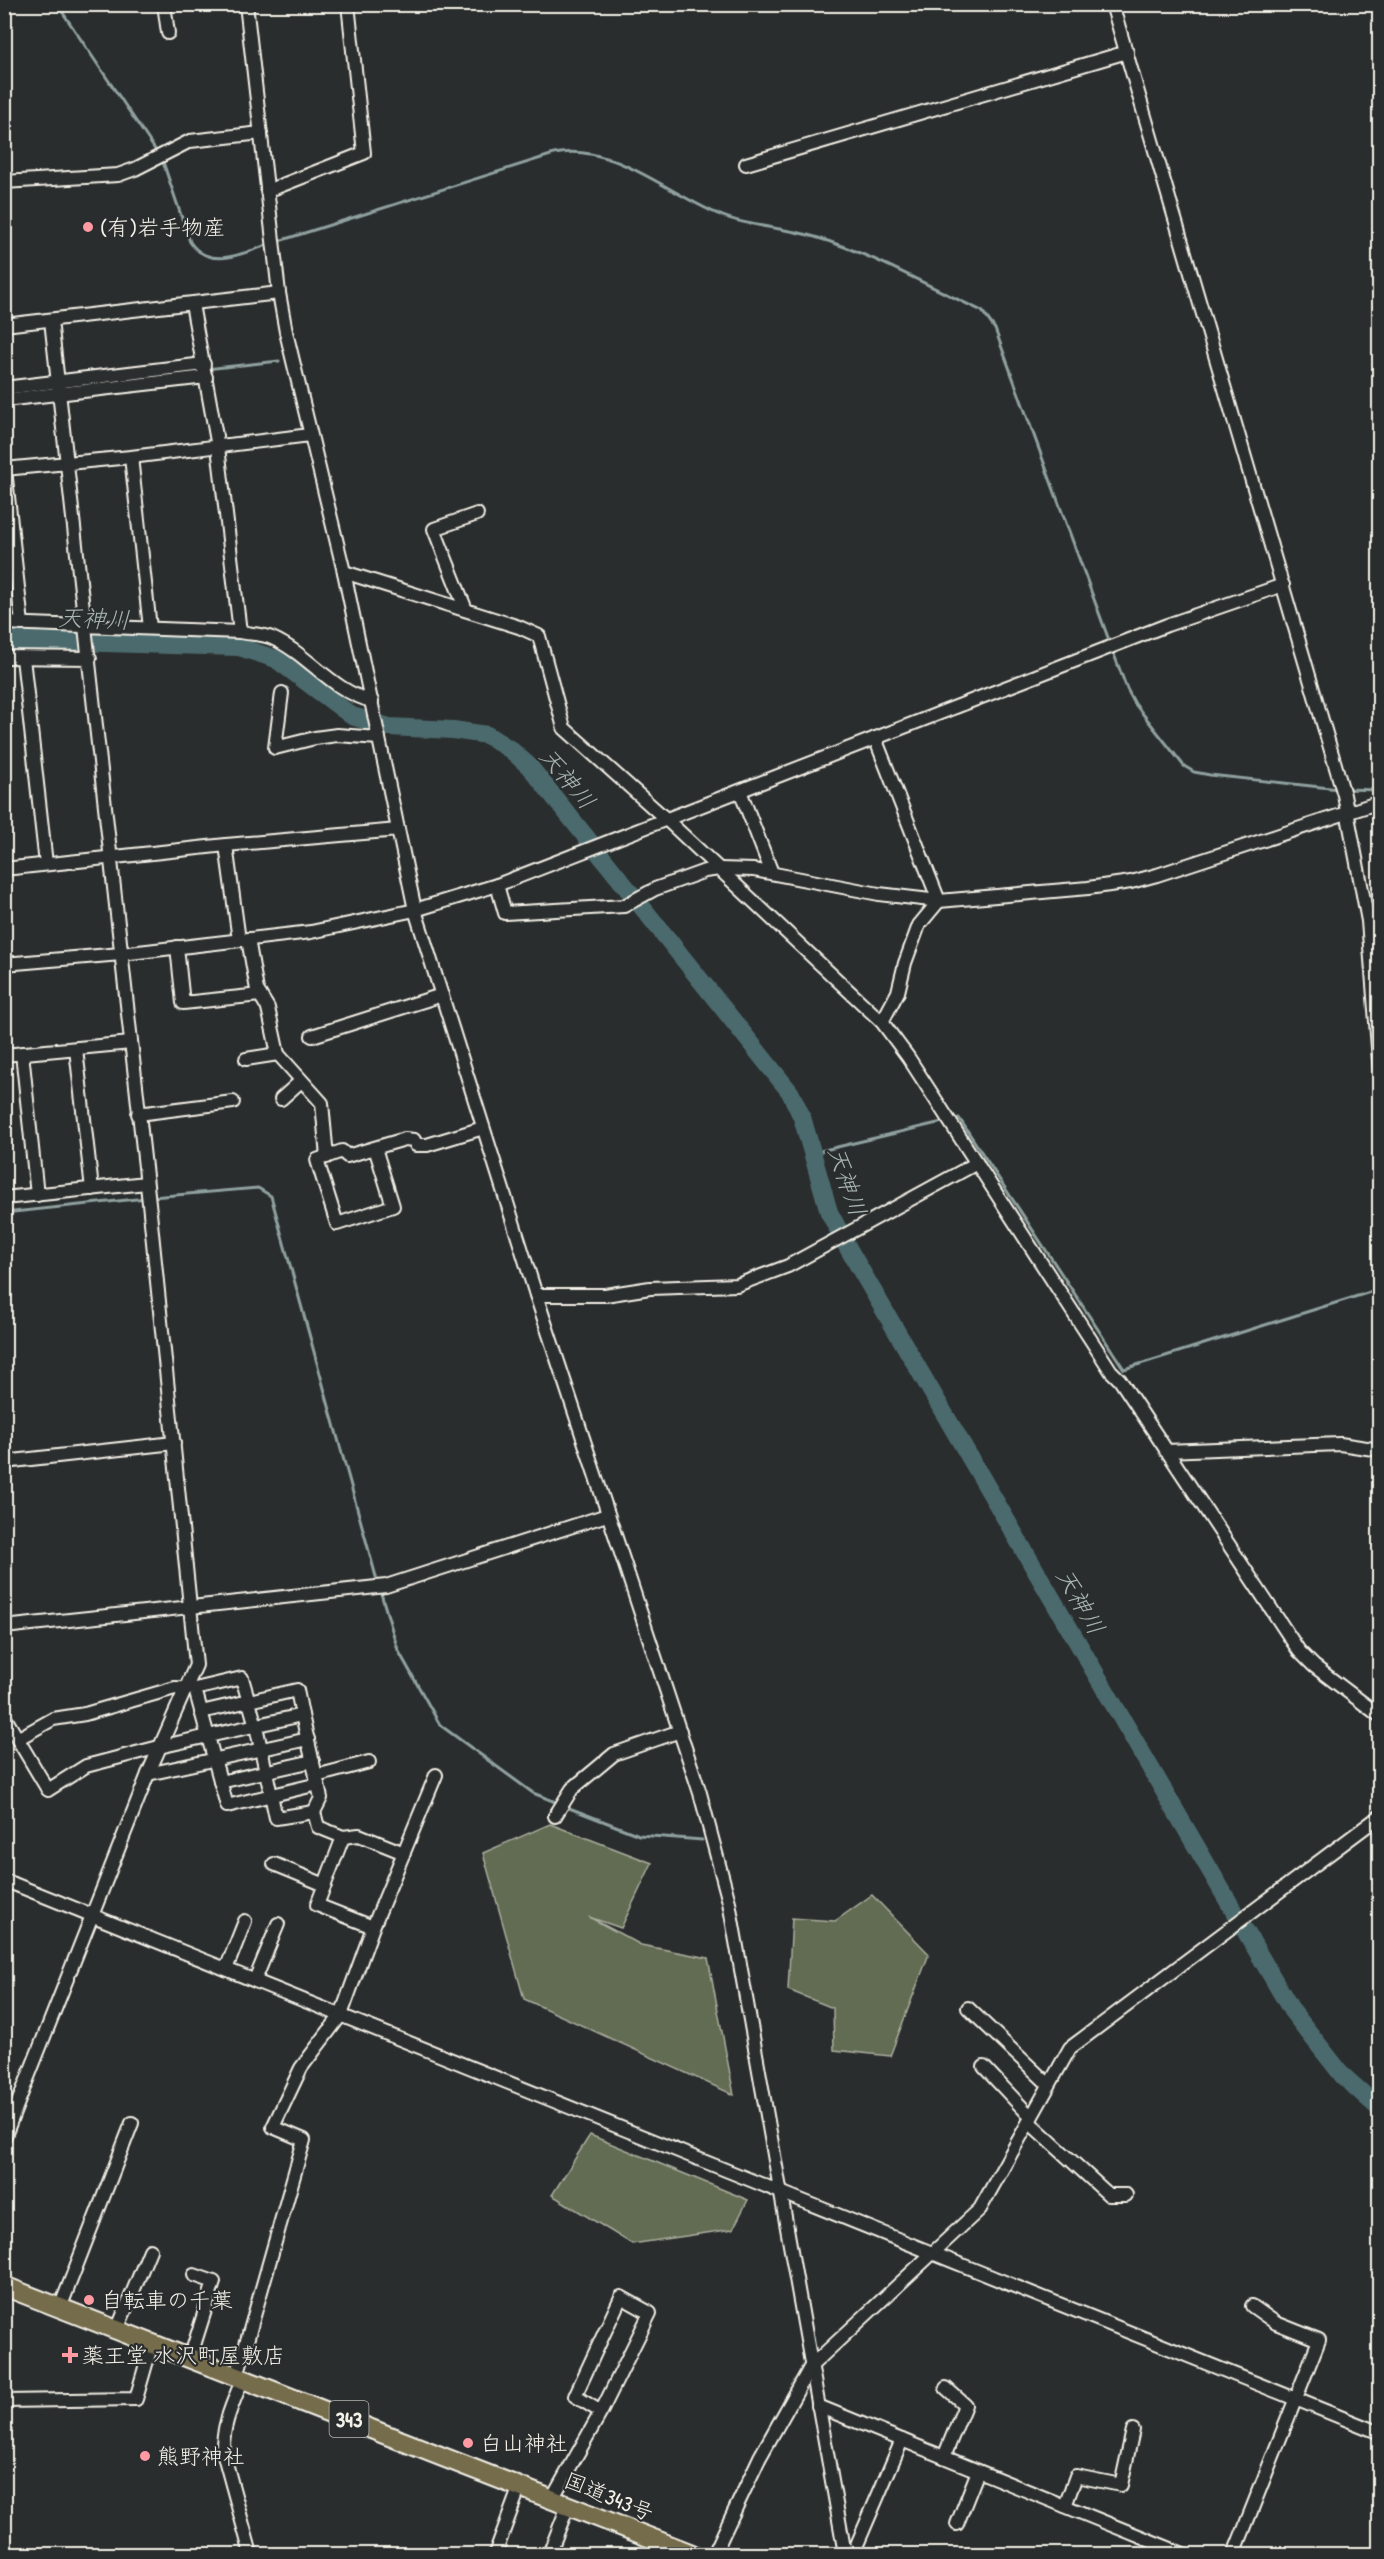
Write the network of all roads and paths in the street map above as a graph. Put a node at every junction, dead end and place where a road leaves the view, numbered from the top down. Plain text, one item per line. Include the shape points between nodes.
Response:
1 (164, 4) edge
2 (246, 4) edge
3 (348, 4) edge
4 (1112, 4) edge
5 (168, 33) dead end
6 (1127, 52) junction
7 (261, 133) junction
8 (746, 164) dead end
9 (4, 182) edge
10 (267, 191) junction
11 (279, 293) junction
12 (192, 303) junction
13 (51, 320) junction
14 (4, 325) edge
15 (205, 370) junction
16 (4, 388) edge
17 (59, 388) junction
18 (4, 400) edge
19 (310, 435) junction
20 (218, 447) junction
21 (130, 458) junction
22 (68, 463) junction
23 (5, 469) edge
24 (477, 514) dead end
25 (344, 572) junction
26 (1282, 585) junction
27 (466, 610) junction
28 (4, 623) edge
29 (22, 624) junction
30 (86, 627) junction
31 (150, 628) junction
32 (240, 632) junction
33 (4, 657) edge
34 (23, 658) junction
35 (90, 658) junction
36 (282, 693) dead end
37 (372, 701) junction
38 (379, 738) junction
39 (875, 738) junction
40 (740, 791) junction
41 (1380, 802) edge
42 (1348, 812) junction
43 (667, 820) junction
44 (398, 830) junction
45 (226, 844) junction
46 (111, 857) junction
47 (46, 864) junction
48 (4, 869) edge
49 (720, 869) junction
50 (772, 873) junction
51 (497, 885) junction
52 (939, 900) junction
53 (415, 910) junction
54 (243, 939) junction
55 (177, 947) junction
56 (121, 954) junction
57 (4, 964) edge
58 (260, 995) junction
59 (442, 995) junction
60 (882, 1022) junction
61 (312, 1036) dead end
62 (131, 1043) junction
63 (76, 1049) junction
64 (22, 1053) junction
65 (278, 1053) junction
66 (4, 1055) edge
67 (246, 1059) dead end
68 (1380, 1073) edge
69 (301, 1081) junction
70 (281, 1099) dead end
71 (233, 1102) dead end
72 (138, 1114) junction
73 (483, 1128) junction
74 (375, 1148) junction
75 (327, 1156) junction
76 (977, 1163) junction
77 (92, 1189) junction
78 (147, 1194) junction
79 (38, 1195) junction
80 (4, 1198) edge
81 (536, 1295) junction
82 (174, 1443) junction
83 (1380, 1450) edge
84 (1166, 1451) junction
85 (4, 1462) edge
86 (607, 1515) junction
87 (191, 1607) junction
88 (4, 1627) edge
89 (191, 1689) junction
90 (248, 1701) junction
91 (201, 1712) junction
92 (302, 1715) junction
93 (4, 1716) edge
94 (1380, 1716) edge
95 (256, 1726) junction
96 (680, 1731) junction
97 (210, 1737) junction
98 (19, 1738) junction
99 (308, 1739) junction
100 (159, 1747) junction
101 (261, 1749) junction
102 (215, 1760) junction
103 (313, 1761) junction
104 (369, 1762) dead end
105 (266, 1772) junction
106 (148, 1774) junction
107 (436, 1775) dead end
108 (317, 1780) junction
109 (220, 1782) junction
110 (271, 1794) junction
111 (314, 1812) junction
112 (555, 1816) dead end
113 (1380, 1816) edge
114 (343, 1837) junction
115 (404, 1853) junction
116 (274, 1864) dead end
117 (4, 1880) edge
118 (325, 1885) junction
119 (91, 1915) junction
120 (245, 1921) dead end
121 (278, 1924) dead end
122 (373, 1928) junction
123 (226, 1969) junction
124 (255, 1980) junction
125 (968, 2008) dead end
126 (341, 2015) junction
127 (984, 2067) dead end
128 (1049, 2085) junction
129 (1030, 2120) junction
130 (132, 2123) dead end
131 (4, 2138) edge
132 (780, 2192) junction
133 (1126, 2195) dead end
134 (150, 2250) dead end
135 (934, 2254) junction
136 (194, 2275) dead end
137 (4, 2286) edge
138 (1252, 2306) dead end
139 (60, 2308) junction
140 (117, 2330) junction
141 (152, 2343) junction
142 (190, 2358) junction
143 (811, 2366) junction
144 (240, 2377) junction
145 (946, 2388) dead end
146 (1297, 2400) junction
147 (4, 2401) edge
148 (818, 2406) junction
149 (601, 2412) junction
150 (1133, 2430) dead end
151 (1380, 2433) edge
152 (902, 2440) junction
153 (944, 2457) junction
154 (978, 2471) junction
155 (520, 2486) junction
156 (560, 2502) junction
157 (1065, 2506) junction
158 (957, 2524) dead end
159 (251, 2554) edge
160 (495, 2554) edge
161 (549, 2554) edge
162 (692, 2554) edge
163 (714, 2554) edge
164 (845, 2554) edge
165 (853, 2554) edge
166 (1183, 2554) edge
167 (1234, 2554) edge

1 - 5 street
2 - 7 street
3 - 10 street via 364,153
4 - 6 street
6 - 8 street
6 - 26 street
7 - 9 street via 190,141 118,175
7 - 10 street
10 - 11 street
11 - 12 street
11 - 19 street
12 - 13 street
12 - 15 street
13 - 14 street
13 - 17 street
15 - 17 street
15 - 20 street
16 - 17 street
17 - 18 street
17 - 22 street
19 - 20 street
19 - 25 street
20 - 21 street
20 - 32 street
21 - 22 street
21 - 31 street
22 - 23 street
22 - 30 street
23 - 29 street
24 - 27 street via 434,529
25 - 27 street
25 - 37 street
26 - 39 street
26 - 42 street
27 - 43 street via 539,636 564,728
28 - 29 street
29 - 30 street
30 - 31 street
30 - 35 street
31 - 32 street
32 - 37 street via 272,638 354,697
33 - 34 street
34 - 35 street
34 - 47 street
35 - 46 street
36 - 38 street via 275,748 337,735
37 - 38 street
38 - 44 street
39 - 40 street
39 - 52 street
40 - 43 street
40 - 50 street
41 - 42 street
42 - 52 street via 1131,882
42 - 68 street via 1368,921
43 - 49 street
43 - 51 street
44 - 45 street
44 - 53 street
45 - 46 street
45 - 54 street
46 - 47 street
46 - 56 street
47 - 48 street
49 - 50 street
49 - 51 street via 655,889 624,906 505,913
49 - 60 street
50 - 52 street via 879,894
51 - 53 street
52 - 60 street via 919,925 898,992
53 - 54 street via 311,932
53 - 59 street
54 - 55 street
54 - 58 street
55 - 56 street
55 - 58 street via 183,1003
56 - 57 street
56 - 62 street
58 - 65 street via 268,1008
59 - 61 street
59 - 73 street
60 - 76 street
62 - 63 street
62 - 72 street
63 - 64 street
63 - 77 street
64 - 66 street
64 - 79 street
65 - 67 street
65 - 69 street
69 - 70 street
69 - 75 street via 322,1103
71 - 72 street
72 - 78 street
73 - 74 street via 428,1145 405,1139
73 - 81 street
74 - 75 street via 347,1156 342,1151
74 - 75 street via 393,1206 337,1224 317,1160
76 - 81 street via 788,1266 737,1285 650,1288 605,1295
76 - 84 street
77 - 78 street
77 - 79 street
78 - 82 street
79 - 80 street
81 - 86 street
82 - 85 street
82 - 87 street
83 - 84 street via 1340,1444
84 - 94 street via 1299,1651
86 - 87 street via 380,1587
86 - 96 street
87 - 88 street
87 - 89 street via 196,1665
89 - 90 street via 242,1678
89 - 91 street
89 - 98 street via 175,1688 85,1714 53,1719
89 - 100 street
90 - 91 street
90 - 92 street via 297,1690
90 - 95 street
91 - 97 street
92 - 95 street
92 - 99 street
93 - 98 street
95 - 97 street
95 - 101 street
96 - 112 street via 614,1754 572,1789
96 - 132 street via 729,1902
97 - 100 street
97 - 102 street
98 - 100 street via 48,1790 86,1766
99 - 101 street
99 - 103 street
100 - 106 street
101 - 102 street
101 - 105 street
102 - 106 street
102 - 109 street
103 - 105 street
103 - 108 street
104 - 108 street
105 - 109 street
105 - 110 street
106 - 119 street
107 - 115 street
108 - 110 street
108 - 111 street via 321,1798
109 - 110 street via 226,1806
110 - 111 street via 276,1818
111 - 114 street via 318,1827
113 - 128 street via 1070,2048
114 - 115 street via 359,1835
114 - 118 street
115 - 122 street
116 - 118 street
117 - 119 street
118 - 122 street via 317,1905
119 - 123 street
119 - 131 street
120 - 123 street
121 - 124 street
122 - 126 street
123 - 124 street
124 - 126 street
125 - 128 street
126 - 132 street
126 - 144 street via 302,2068 273,2127 304,2140
127 - 129 street
128 - 129 street
129 - 133 street via 1109,2195
129 - 135 street via 980,2209
130 - 139 street
132 - 135 street
132 - 143 street
134 - 140 street
135 - 143 street
135 - 146 street
136 - 142 street via 214,2282
137 - 139 highway, 国道343号 / 343
138 - 146 street via 1276,2323 1319,2340
139 - 140 highway, 国道343号 / 343
140 - 141 highway, 国道343号 / 343
141 - 142 highway, 国道343号 / 343
141 - 147 street via 136,2399
142 - 144 highway, 国道343号 / 343
143 - 148 street
143 - 163 street via 760,2457
144 - 155 highway, 国道343号 / 343
144 - 159 street via 222,2436
145 - 153 street via 965,2405
146 - 151 street
146 - 167 street
148 - 152 street
148 - 164 street
149 - 149 street via 650,2313 621,2297 575,2396
149 - 156 street
150 - 157 street via 1121,2485 1076,2476
152 - 153 street
152 - 165 street
153 - 154 street
154 - 157 street
154 - 158 street
155 - 156 highway, 国道343号 / 343
155 - 160 street
156 - 161 street
156 - 162 highway, 国道343号 / 343
157 - 166 street

